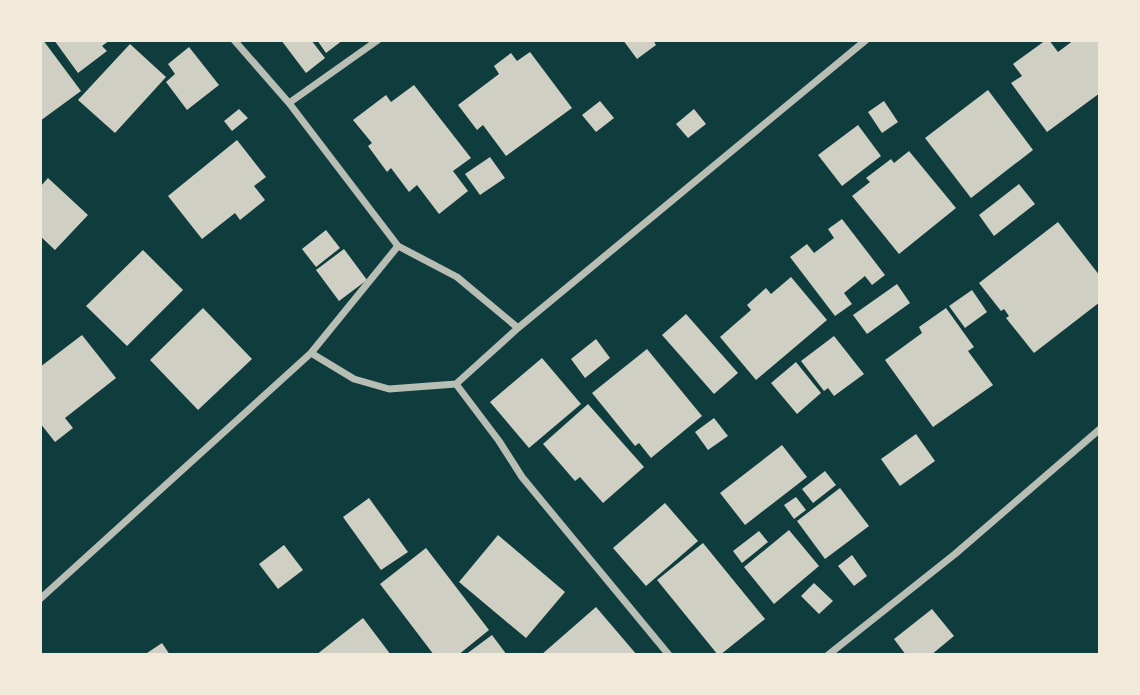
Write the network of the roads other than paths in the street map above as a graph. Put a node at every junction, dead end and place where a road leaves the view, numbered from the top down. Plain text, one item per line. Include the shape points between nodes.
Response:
1 (234, 40) edge
2 (378, 40) edge
3 (866, 40) edge
4 (289, 103) junction
5 (398, 246) junction
6 (518, 328) junction
7 (311, 353) junction
8 (456, 383) junction
9 (1100, 429) edge
10 (40, 599) edge
11 (669, 655) edge
12 (828, 655) edge

1 - 4 street
2 - 4 street
3 - 6 street
4 - 5 street
5 - 6 street via 457,277
5 - 7 street
6 - 8 street
7 - 8 street via 354,379 389,389
7 - 10 street
8 - 11 street via 523,477
9 - 12 street

